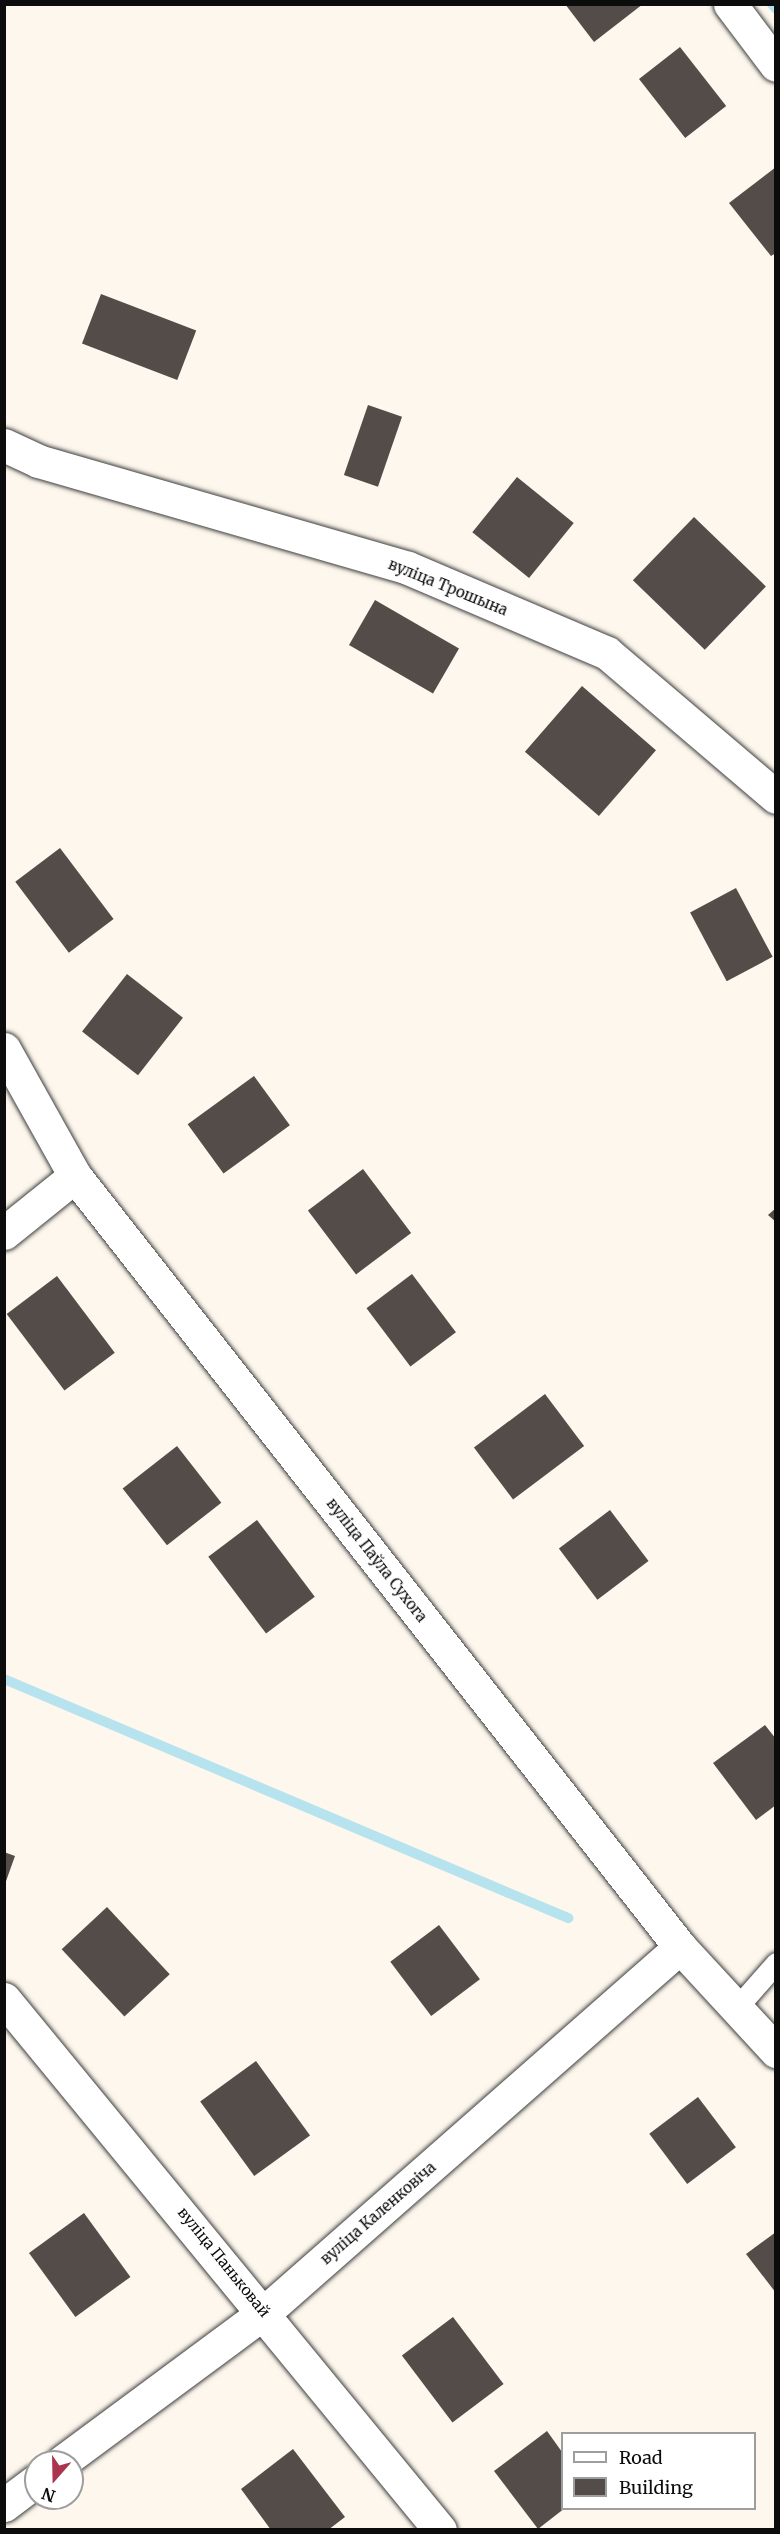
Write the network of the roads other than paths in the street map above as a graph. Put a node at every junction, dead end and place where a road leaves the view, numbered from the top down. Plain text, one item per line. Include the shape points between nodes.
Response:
1 (730, 4) edge
2 (776, 65) edge
3 (4, 446) edge
4 (776, 797) edge
5 (4, 1049) edge
6 (75, 1176) junction
7 (4, 1233) edge
8 (680, 1947) junction
9 (776, 1963) edge
10 (4, 1999) edge
11 (739, 2006) junction
12 (776, 2008) edge
13 (776, 2051) edge
14 (265, 2312) junction
15 (78, 2450) edge
16 (24, 2490) edge
17 (4, 2505) edge
18 (440, 2529) edge

1 - 2 street
3 - 4 street, вуліца Трошына via 38,461 408,568 608,653
5 - 6 street, вуліца Паўла Сухога
6 - 7 street
6 - 8 street, вуліца Паўла Сухога
8 - 11 street, вуліца Паўла Сухога
8 - 14 street, вуліца Каленковіча
9 - 11 lane
10 - 14 street, вуліца Паньковай
11 - 12 street
11 - 13 street, вуліца Паўла Сухога
14 - 15 street, вуліца Каленковіча
14 - 18 street, вуліца Паньковай
16 - 17 street

